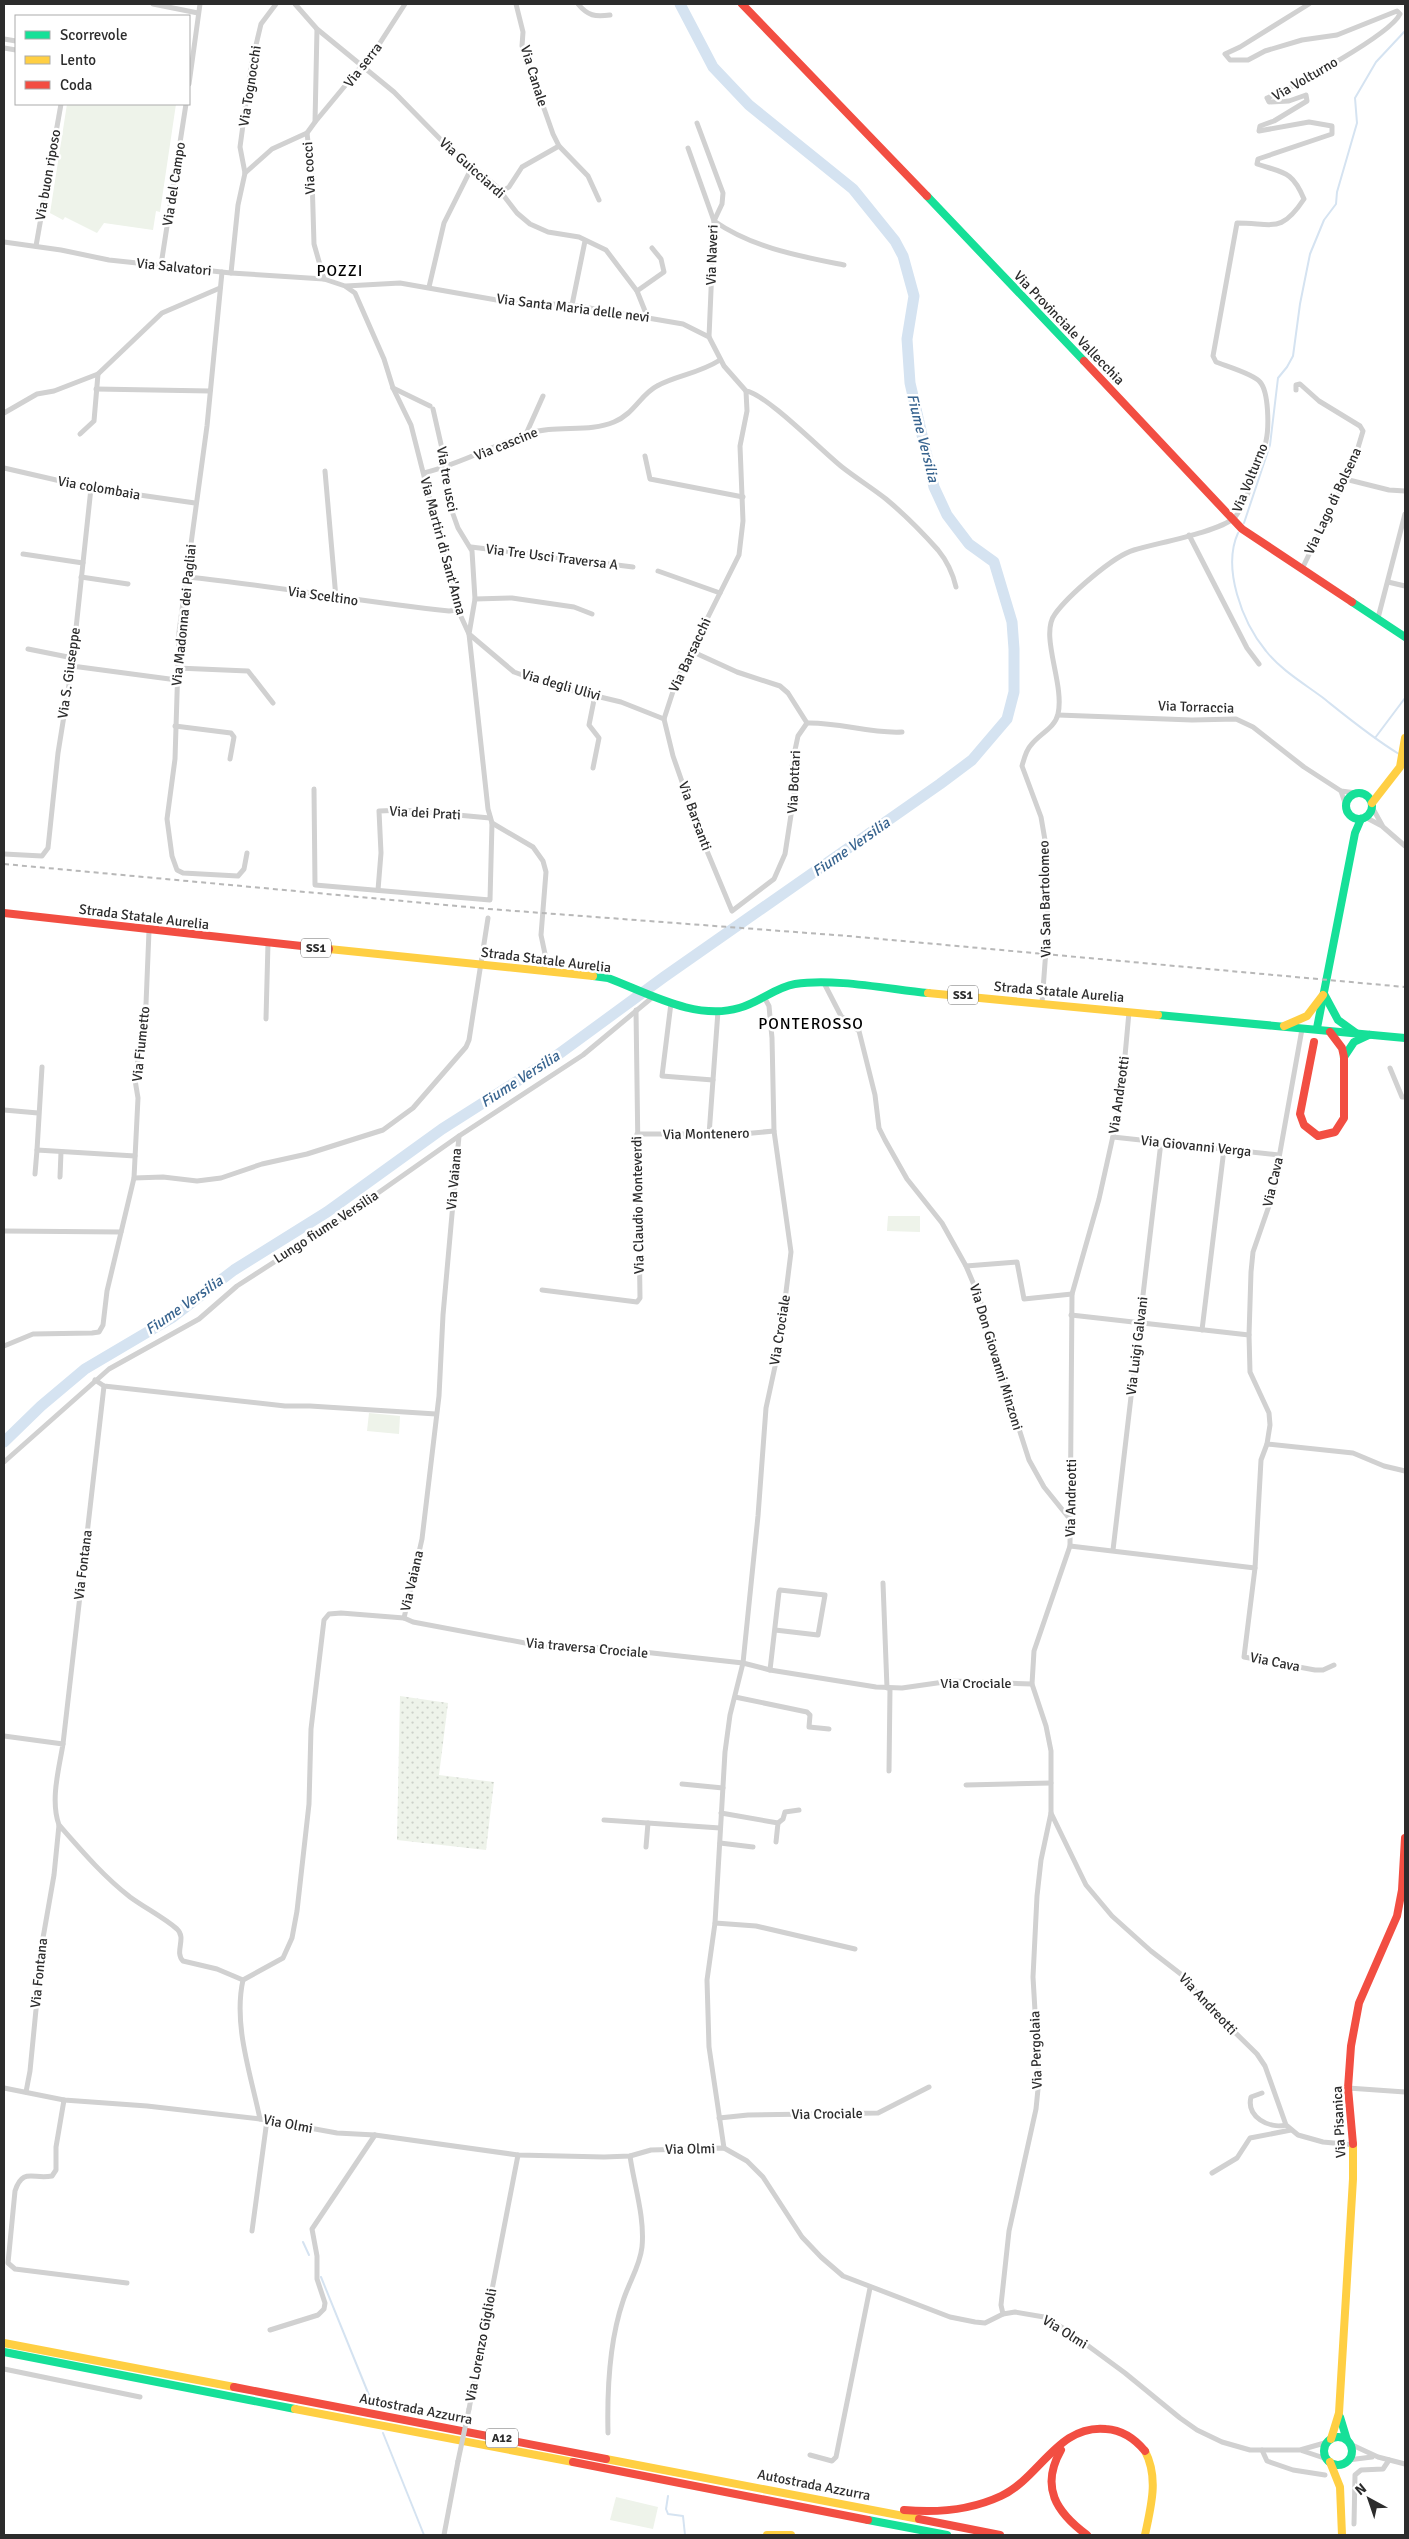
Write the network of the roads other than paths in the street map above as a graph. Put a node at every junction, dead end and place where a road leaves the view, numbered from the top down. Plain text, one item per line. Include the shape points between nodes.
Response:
1 (153, 4) edge
2 (200, 4) edge
3 (276, 4) edge
4 (295, 4) edge
5 (405, 4) edge
6 (516, 4) edge
7 (578, 4) edge
8 (742, 4) edge
9 (1309, 4) edge
10 (198, 13) junction
11 (610, 15) dead end
12 (317, 28) junction
13 (362, 65) junction
14 (190, 68) edge
15 (61, 105) edge
16 (186, 105) edge
17 (315, 122) junction
18 (697, 123) dead end
19 (308, 132) junction
20 (559, 146) junction
21 (688, 148) dead end
22 (472, 168) junction
23 (245, 173) junction
24 (501, 192) junction
25 (599, 200) dead end
26 (714, 221) junction
27 (585, 241) junction
28 (4, 242) edge
29 (36, 246) junction
30 (652, 248) dead end
31 (161, 265) junction
32 (844, 265) dead end
33 (222, 272) junction
34 (231, 273) junction
35 (324, 279) junction
36 (345, 286) junction
37 (429, 287) junction
38 (220, 288) junction
39 (637, 290) junction
40 (572, 305) junction
41 (648, 316) junction
42 (709, 337) junction
43 (720, 360) junction
44 (98, 374) junction
45 (393, 388) junction
46 (96, 389) junction
47 (1296, 390) dead end
48 (210, 391) junction
49 (746, 392) junction
50 (543, 396) dead end
51 (4, 413) edge
52 (80, 434) dead end
53 (526, 434) junction
54 (645, 456) dead end
55 (445, 467) junction
56 (4, 468) edge
57 (325, 471) dead end
58 (424, 473) junction
59 (1345, 479) junction
60 (91, 488) junction
61 (1405, 491) edge
62 (743, 498) junction
63 (195, 503) junction
64 (1405, 514) edge
65 (1233, 520) junction
66 (1404, 531) edge
67 (1189, 536) junction
68 (471, 547) junction
69 (23, 554) dead end
70 (83, 562) junction
71 (633, 567) dead end
72 (1302, 569) junction
73 (658, 571) dead end
74 (81, 577) junction
75 (188, 577) junction
76 (1388, 582) junction
77 (128, 584) dead end
78 (1405, 586) edge
79 (956, 587) dead end
80 (720, 593) junction
81 (336, 598) junction
82 (475, 599) junction
83 (458, 610) junction
84 (592, 614) dead end
85 (1378, 618) junction
86 (469, 634) junction
87 (1405, 637) edge
88 (28, 650) dead end
89 (692, 651) junction
90 (73, 658) junction
91 (1260, 664) dead end
92 (72, 666) junction
93 (177, 668) junction
94 (177, 680) junction
95 (595, 695) junction
96 (273, 703) dead end
97 (1058, 715) junction
98 (664, 719) junction
99 (806, 723) junction
100 (175, 726) junction
101 (902, 732) dead end
102 (1405, 738) edge
103 (230, 759) dead end
104 (593, 768) dead end
105 (1384, 787) junction
106 (314, 789) dead end
107 (1341, 791) junction
108 (1360, 794) junction
109 (1372, 805) junction
110 (1346, 806) junction
111 (1349, 814) junction
112 (1363, 818) junction
113 (491, 820) junction
114 (1382, 826) junction
115 (1355, 833) junction
116 (1405, 846) edge
117 (247, 853) dead end
118 (4, 854) edge
119 (378, 890) junction
120 (732, 911) joint
121 (4, 913) edge
122 (488, 918) dead end
123 (149, 931) junction
124 (268, 943) junction
125 (482, 965) junction
126 (544, 972) junction
127 (824, 983) junction
128 (1324, 994) junction
129 (652, 995) junction
130 (764, 997) junction
131 (670, 1002) junction
132 (1042, 1003) junction
133 (636, 1010) junction
134 (718, 1011) junction
135 (1129, 1011) junction
136 (266, 1019) dead end
137 (1284, 1026) junction
138 (1317, 1028) dead end
139 (1302, 1029) junction
140 (1330, 1032) junction
141 (1356, 1033) junction
142 (1369, 1035) junction
143 (1405, 1038) edge
144 (1314, 1042) dead end
145 (1344, 1057) junction
146 (42, 1067) dead end
147 (1390, 1068) dead end
148 (713, 1080) junction
149 (1405, 1097) edge
150 (4, 1110) edge
151 (38, 1113) junction
152 (774, 1131) junction
153 (637, 1134) junction
154 (709, 1134) junction
155 (459, 1136) junction
156 (1113, 1137) junction
157 (1161, 1142) junction
158 (1224, 1149) junction
159 (37, 1150) junction
160 (61, 1152) junction
161 (1279, 1155) junction
162 (135, 1156) junction
163 (35, 1174) dead end
164 (60, 1178) dead end
165 (134, 1178) junction
166 (4, 1230) edge
167 (121, 1232) junction
168 (966, 1266) junction
169 (542, 1290) dead end
170 (1072, 1294) junction
171 (1071, 1315) junction
172 (1140, 1323) junction
173 (1202, 1330) junction
174 (1249, 1335) junction
175 (4, 1346) edge
176 (96, 1380) junction
177 (104, 1386) junction
178 (436, 1414) junction
179 (1267, 1444) junction
180 (4, 1462) edge
181 (1405, 1471) edge
182 (1069, 1518) junction
183 (1070, 1546) junction
184 (1113, 1550) junction
185 (1255, 1568) junction
186 (882, 1583) dead end
187 (404, 1618) junction
188 (775, 1630) junction
189 (743, 1663) junction
190 (1334, 1665) dead end
191 (770, 1670) junction
192 (1032, 1684) junction
193 (889, 1688) junction
194 (735, 1697) junction
195 (829, 1729) dead end
196 (4, 1736) edge
197 (63, 1744) junction
198 (889, 1771) dead end
199 (1051, 1783) junction
200 (682, 1784) dead end
201 (966, 1785) dead end
202 (723, 1788) junction
203 (799, 1810) dead end
204 (722, 1813) junction
205 (1051, 1813) junction
206 (604, 1820) dead end
207 (778, 1822) junction
208 (648, 1823) junction
209 (59, 1825) junction
210 (720, 1828) junction
211 (1405, 1838) edge
212 (776, 1842) dead end
213 (720, 1843) junction
214 (646, 1847) dead end
215 (753, 1847) dead end
216 (715, 1922) junction
217 (855, 1949) dead end
218 (243, 1980) junction
219 (929, 2087) dead end
220 (4, 2088) edge
221 (1348, 2088) junction
222 (26, 2092) junction
223 (1405, 2092) edge
224 (1262, 2094) dead end
225 (64, 2100) junction
226 (719, 2118) junction
227 (260, 2119) junction
228 (267, 2120) junction
229 (1286, 2125) junction
230 (1291, 2130) junction
231 (375, 2135) junction
232 (1354, 2145) junction
233 (724, 2148) junction
234 (518, 2155) junction
235 (630, 2156) junction
236 (1212, 2173) dead end
237 (252, 2231) dead end
238 (127, 2283) dead end
239 (870, 2288) junction
240 (1003, 2314) junction
241 (270, 2330) dead end
242 (4, 2343) edge
243 (4, 2352) edge
244 (4, 2369) edge
245 (140, 2397) dead end
246 (1339, 2413) junction
247 (608, 2433) dead end
248 (1330, 2441) junction
249 (1348, 2442) junction
250 (1262, 2450) junction
251 (1300, 2450) junction
252 (810, 2455) dead end
253 (1378, 2457) junction
254 (1329, 2460) junction
255 (1389, 2460) junction
256 (1346, 2462) junction
257 (1405, 2464) edge
258 (1325, 2475) dead end
259 (1340, 2487) junction
260 (842, 2504) junction
261 (1354, 2524) dead end
262 (444, 2535) edge
263 (767, 2535) edge
264 (791, 2535) edge
265 (947, 2535) edge
266 (1000, 2535) edge
267 (1087, 2535) edge
268 (1144, 2535) edge
269 (1342, 2535) edge

1 - 10 street
2 - 10 street
3 - 23 street, Via Tognocchi via 261,24 251,66 240,147
4 - 12 street, Via Guicciardi
5 - 13 street, Via serra
6 - 20 street, Via Canale via 522,46
7 - 11 street via 594,16
8 - 65 main road, Via Provinciale Vallecchia
9 - 65 street, Via Volturno via 1225,54 1230,60 1248,60 1265,51 1302,40 1336,35 1397,11 1400,14 1360,47 1268,98 1269,102 1289,101 1306,95 1307,101 1260,126 1259,131 1309,122 1332,126 1332,134 1258,159 1257,164 1283,170 1299,187 1304,199 1294,214 1275,226 1237,223 1214,356 1216,362 1259,380 1267,401 1266,441 1241,509
10 - 14 street
12 - 13 street, Via Guicciardi
12 - 17 street, Via cocci
13 - 17 street, Via serra
13 - 22 street, Via Guicciardi
15 - 29 street, Via buon riposo
16 - 31 street, Via del Campo
17 - 19 street, Via cocci
18 - 26 street via 723,192 722,204
19 - 23 street via 272,149
19 - 35 street, Via cocci via 314,244
20 - 24 street via 522,167 509,187
20 - 25 street, Via Canale via 588,176
21 - 26 street, Via Naveri
22 - 24 street, Via Guicciardi
22 - 37 street via 444,223
23 - 34 street, Via Tognocchi
24 - 27 street, Via Guicciardi via 517,214 530,224
26 - 32 street via 748,241
26 - 42 street, Via Naveri
27 - 39 street, Via Guicciardi via 606,250
27 - 40 street
28 - 29 street, Via Salvatori
29 - 31 street, Via Salvatori via 108,260
30 - 39 street via 661,259 664,272
31 - 33 street, Via Salvatori
33 - 34 street, Via Salvatori
33 - 38 street, Via Madonna dei Pagliai
34 - 35 street, Via Salvatori
35 - 36 street, Via Salvatori
36 - 37 street, Via Santa Maria delle nevi via 386,282
36 - 45 street, Via Martiri di Sant'Anna via 355,293 364,310
37 - 40 street, Via Santa Maria delle nevi via 508,302
38 - 44 street via 162,313
38 - 48 street, Via Madonna dei Pagliai
39 - 41 street, Via Guicciardi
40 - 41 street, Via Santa Maria delle nevi
41 - 42 street, Via Santa Maria delle nevi via 683,324
42 - 43 street
43 - 49 street
43 - 53 street, Via cascine via 705,370 659,385 629,414 613,423 546,428
44 - 46 street
44 - 51 street via 37,394
45 - 55 street, Via tre usci via 432,408
45 - 58 street, Via Martiri di Sant'Anna via 411,425
46 - 48 street
46 - 52 street via 94,421
47 - 59 street, Via Lago di Bolsena via 1300,384 1363,431
48 - 63 street, Via Madonna dei Pagliai
49 - 62 street, Via Barsacchi via 747,411 740,446
49 - 79 street via 753,392 767,402 841,466 885,498 939,551 954,576
50 - 53 street
53 - 55 street, Via cascine
54 - 62 street via 650,479
55 - 58 street, Via cascine
55 - 68 street, Via tre usci via 453,514
56 - 60 street, Via colombaia
57 - 81 street
58 - 83 street, Via Martiri di Sant'Anna
59 - 61 street
59 - 72 street, Via Lago di Bolsena
60 - 63 street, Via colombaia
60 - 70 street, Via S. Giuseppe
62 - 80 street, Via Barsacchi via 739,555
63 - 75 street, Via Madonna dei Pagliai
64 - 66 street
65 - 67 street
65 - 72 main road, Via Provinciale Vallecchia
66 - 76 street
67 - 91 street via 1247,648
67 - 97 street via 1131,550 1076,591 1053,616 1048,634 1056,665
68 - 71 street, Via Tre Usci Traversa A
68 - 82 street, Via tre usci
69 - 70 street
70 - 74 street, Via S. Giuseppe
72 - 85 main road, Via Provinciale Vallecchia
73 - 80 street
74 - 77 street
74 - 90 street, Via S. Giuseppe
75 - 81 street, Via Sceltino via 244,582
75 - 93 street, Via Madonna dei Pagliai
76 - 78 street
76 - 85 street
80 - 89 street, Via Barsacchi
81 - 83 street, Via Sceltino
82 - 84 street via 512,598 574,607
82 - 86 street, Via tre usci
83 - 86 street, Via Martiri di Sant'Anna
85 - 87 main road, Via Provinciale Vallecchia
86 - 95 street, Via degli Ulivi via 514,672 550,685
86 - 113 street, Via Martiri di Sant'Anna
88 - 90 street
89 - 98 street, Via Barsacchi via 677,678
89 - 99 street via 737,672 780,686 788,693
90 - 92 street, Via S. Giuseppe
92 - 94 street
92 - 118 street, Via S. Giuseppe via 58,753 49,842 42,856
93 - 94 street, Via Madonna dei Pagliai
93 - 96 street via 248,671
94 - 100 street, Via Madonna dei Pagliai
95 - 98 street, Via degli Ulivi
95 - 104 street via 589,725 599,738
97 - 107 street, Via Torraccia via 1236,719 1253,727
97 - 132 street, Via San Bartolomeo via 1030,745 1022,766 1041,817 1046,846 1048,923
98 - 120 street, Via Barsanti via 702,840
99 - 101 street via 825,722 888,733
99 - 120 street, Via Bottari via 798,736 792,767 795,789 785,854 774,879
100 - 103 street via 231,733 234,737
100 - 117 street, Via Madonna dei Pagliai via 168,819 177,870 238,876 244,869
102 - 105 main road via 1400,767
105 - 108 main road
105 - 109 main road
106 - 119 street via 315,885
107 - 108 street, Via Torraccia
107 - 110 street
108 - 109 main road
108 - 110 main road via 1349,798
109 - 112 main road
109 - 114 street
110 - 111 main road
111 - 112 main road
111 - 115 main road
112 - 114 street
112 - 115 main road
113 - 119 street, Via dei Prati via 403,810 379,811 381,853
113 - 119 street, Via Martiri di Sant'Anna via 490,900
113 - 126 street via 533,847 543,861 546,872 542,935
114 - 116 street
115 - 128 main road
121 - 123 main road, Strada Statale Aurelia / SS1
122 - 125 street
123 - 124 main road, Strada Statale Aurelia / SS1
123 - 162 street, Via Fiumetto via 146,1004 135,1080 138,1098
124 - 125 main road, Strada Statale Aurelia / SS1
124 - 136 street
125 - 126 main road, Strada Statale Aurelia / SS1
125 - 165 street via 472,1031 466,1047 424,1097 389,1126 221,1178 197,1181
126 - 129 main road, Strada Statale Aurelia / SS1 via 608,978
127 - 130 main road, Strada Statale Aurelia / SS1 via 793,984
127 - 132 main road, Strada Statale Aurelia / SS1
127 - 168 street, Via Don Giovanni Minzoni via 841,1016 859,1031 875,1095 879,1128 885,1140 907,1180 942,1223
128 - 137 main road via 1307,1016
128 - 138 main road
128 - 141 main road via 1338,1020
129 - 131 main road, Strada Statale Aurelia / SS1
129 - 133 street, Lungo fiume Versilia
130 - 134 main road, Strada Statale Aurelia / SS1 via 746,1006
130 - 152 street, Via Crociale via 769,1006 772,1038
131 - 134 main road, Strada Statale Aurelia / SS1 via 694,1010
131 - 148 street via 662,1076
132 - 135 main road, Strada Statale Aurelia / SS1
133 - 153 street, Via Claudio Monteverdi
133 - 155 street, Lungo fiume Versilia via 583,1055
134 - 148 street
135 - 137 main road, Strada Statale Aurelia / SS1
135 - 156 street, Via Andreotti via 1121,1100
137 - 139 main road, Strada Statale Aurelia / SS1
139 - 140 main road, Strada Statale Aurelia / SS1
139 - 161 street, Via Cava
140 - 141 main road, Strada Statale Aurelia / SS1
140 - 145 main road via 1342,1048
141 - 142 main road, Strada Statale Aurelia / SS1
142 - 143 main road, Strada Statale Aurelia / SS1
142 - 145 main road via 1354,1042
144 - 145 main road via 1301,1120 1318,1136 1334,1132 1344,1118
146 - 151 street
147 - 149 street via 1402,1097
148 - 154 street
150 - 151 street
151 - 159 street
152 - 154 street, Via Montenero
152 - 189 street, Via Crociale via 791,1252 779,1348 766,1408
153 - 154 street, Via Montenero
153 - 169 street, Via Claudio Monteverdi via 640,1298 637,1302
155 - 176 street, Lungo fiume Versilia via 341,1219 237,1286 199,1319
155 - 178 street, Via Vaiana
156 - 157 street, Via Giovanni Verga
156 - 170 street, Via Andreotti
157 - 158 street, Via Giovanni Verga
157 - 172 street, Via Luigi Galvani
158 - 161 street, Via Giovanni Verga
158 - 173 street
159 - 160 street
159 - 163 street
160 - 162 street
160 - 164 street
161 - 174 street, Via Cava via 1272,1197 1253,1252
162 - 165 street, Via Fiumetto
165 - 167 street, Via Fiumetto
166 - 167 street
167 - 175 street, Via Fiumetto via 99,1332 33,1334
168 - 170 street via 1017,1262 1024,1299
168 - 182 street, Via Don Giovanni Minzoni via 980,1299 1029,1460 1044,1487
170 - 171 street, Via Andreotti
171 - 172 street
171 - 182 street, Via Andreotti via 1073,1416
172 - 173 street
172 - 184 street, Via Luigi Galvani
173 - 174 street
174 - 179 street, Via Cava via 1250,1372 1269,1412
176 - 177 street
176 - 180 street, Lungo fiume Versilia
177 - 178 street via 285,1406
177 - 197 street, Via Fontana
178 - 187 street, Via Vaiana via 422,1539
179 - 181 street via 1352,1453
179 - 185 street, Via Cava via 1261,1460
182 - 183 street, Via Andreotti
183 - 184 street
183 - 192 street, Via Andreotti via 1034,1651
184 - 185 street
185 - 190 street, Via Cava via 1244,1658 1315,1670
186 - 193 street
187 - 189 street, Via traversa Crociale via 541,1646 607,1648
187 - 218 street, Via Vaiana via 341,1613 329,1614 324,1620 310,1729 309,1804 292,1938 283,1958
188 - 188 street via 781,1589 824,1594 818,1635
188 - 191 street
189 - 191 street, Via Crociale
189 - 194 street, Via Crociale
191 - 193 street, Via Crociale
192 - 193 street, Via Crociale via 952,1680
192 - 199 street, Via Andreotti via 1051,1751
193 - 198 street
194 - 195 street via 807,1712 810,1715 809,1727
194 - 202 street, Via Crociale via 725,1752
196 - 197 street
197 - 209 street via 56,1788
199 - 201 street
199 - 205 street, Via Andreotti
200 - 202 street
202 - 204 street, Via Crociale
203 - 207 street via 785,1812
204 - 207 street
204 - 210 street, Via Crociale
205 - 229 street, Via Andreotti via 1096,1899 1151,1952 1182,1975 1207,2005 1257,2054 1265,2066
205 - 240 street, Via Pergolaia via 1039,1878 1033,1977 1039,2079 1036,2108 1009,2231
206 - 208 street
207 - 212 street
208 - 210 street
208 - 214 street
209 - 218 street via 111,1881 178,1930 181,1936 179,1952 183,1961
209 - 222 street, Via Fontana via 42,1938
210 - 213 street, Via Crociale
211 - 221 main road, Via Pisanica via 1400,1902 1392,1934 1355,2014
213 - 215 street
213 - 216 street, Via Crociale
216 - 217 street via 756,1926
216 - 226 street, Via Crociale via 707,1980 707,2016
218 - 227 street via 240,2002 242,2029
219 - 226 street, Via Crociale via 878,2113
220 - 222 street, Via Olmi
221 - 223 street
221 - 232 main road, Via Pisanica
222 - 225 street, Via Olmi
224 - 229 street via 1251,2097 1250,2101 1258,2118 1271,2126
225 - 227 street, Via Olmi
225 - 238 street via 56,2147 56,2170 52,2176 23,2177 17,2186 8,2263 15,2269
226 - 233 street, Via Crociale
227 - 228 street, Via Olmi
228 - 231 street, Via Olmi via 337,2133
228 - 237 street
229 - 230 street, Via Andreotti
230 - 232 street, Via Andreotti via 1323,2142
230 - 236 street via 1250,2138 1237,2158
231 - 234 street, Via Olmi
231 - 241 street via 312,2230 324,2309
232 - 246 main road, Via Pisanica
233 - 235 street, Via Olmi via 651,2150
233 - 239 street, Via Olmi via 747,2161 763,2177 802,2236 835,2272
234 - 235 street, Via Olmi
234 - 262 street, Via Lorenzo Giglioli, bridge
235 - 247 street via 642,2228 642,2248 623,2301 615,2336 607,2404
239 - 240 street, Via Olmi via 950,2317 975,2322 994,2320
239 - 252 street via 836,2457 832,2461
240 - 250 street, Via Olmi via 1024,2312 1050,2320 1197,2430 1222,2442
242 - 260 main road, Autostrada Azzurra / A12
243 - 265 main road, Autostrada Azzurra / A12
244 - 245 street
246 - 248 main road, Via Pisanica
246 - 249 main road, Via Pisanica
248 - 249 main road via 1339,2438
248 - 251 street, Via Olmi
248 - 254 main road, Via Pisanica via 1324,2450
249 - 253 street
249 - 256 main road, Via Pisanica via 1351,2454
250 - 251 street, Via Olmi
250 - 258 street via 1267,2461 1292,2470
251 - 254 street, Via Olmi
253 - 255 street
253 - 256 street via 1360,2457
254 - 256 main road via 1338,2465
254 - 259 main road, Via Pisanica
255 - 257 street
255 - 261 street via 1383,2469 1361,2470 1355,2475
256 - 259 main road, Via Pisanica
259 - 269 main road, Via Pisanica
260 - 266 main road, Autostrada Azzurra / A12
260 - 268 main road via 941,2512 972,2506 1002,2495 1026,2480 1072,2436 1090,2429 1107,2428 1133,2439 1150,2462 1154,2487
263 - 264 main road
267 - 268 main road via 1058,2508 1051,2491 1051,2479 1055,2459 1064,2447 1077,2437 1098,2431 1128,2439 1145,2459 1150,2486

